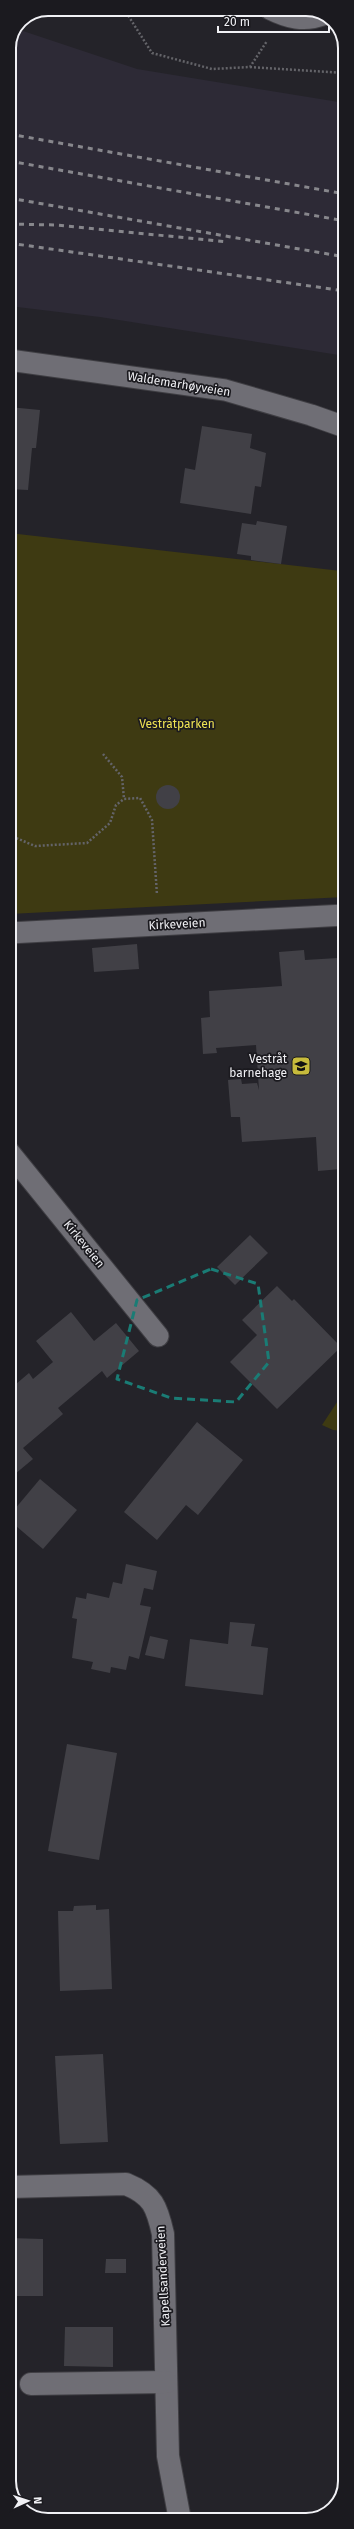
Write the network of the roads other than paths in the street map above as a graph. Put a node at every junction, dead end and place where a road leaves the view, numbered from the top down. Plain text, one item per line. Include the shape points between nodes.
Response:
1 (292, 16) edge
2 (315, 18) edge
3 (16, 361) edge
4 (338, 425) edge
5 (338, 915) edge
6 (16, 933) edge
7 (16, 1161) edge
8 (158, 1336) dead end
9 (16, 2187) edge
10 (166, 2382) junction
11 (32, 2384) dead end
12 (179, 2513) edge

1 - 2 lane via 308,20
3 - 4 lane, Waldemarhøyveien via 225,390
5 - 6 lane, Kirkeveien
7 - 8 lane, Kirkeveien
9 - 10 street, Kapellsanderveien via 126,2184 143,2191 158,2209 164,2234
10 - 11 street
10 - 12 street, Kapellsanderveien via 168,2456

